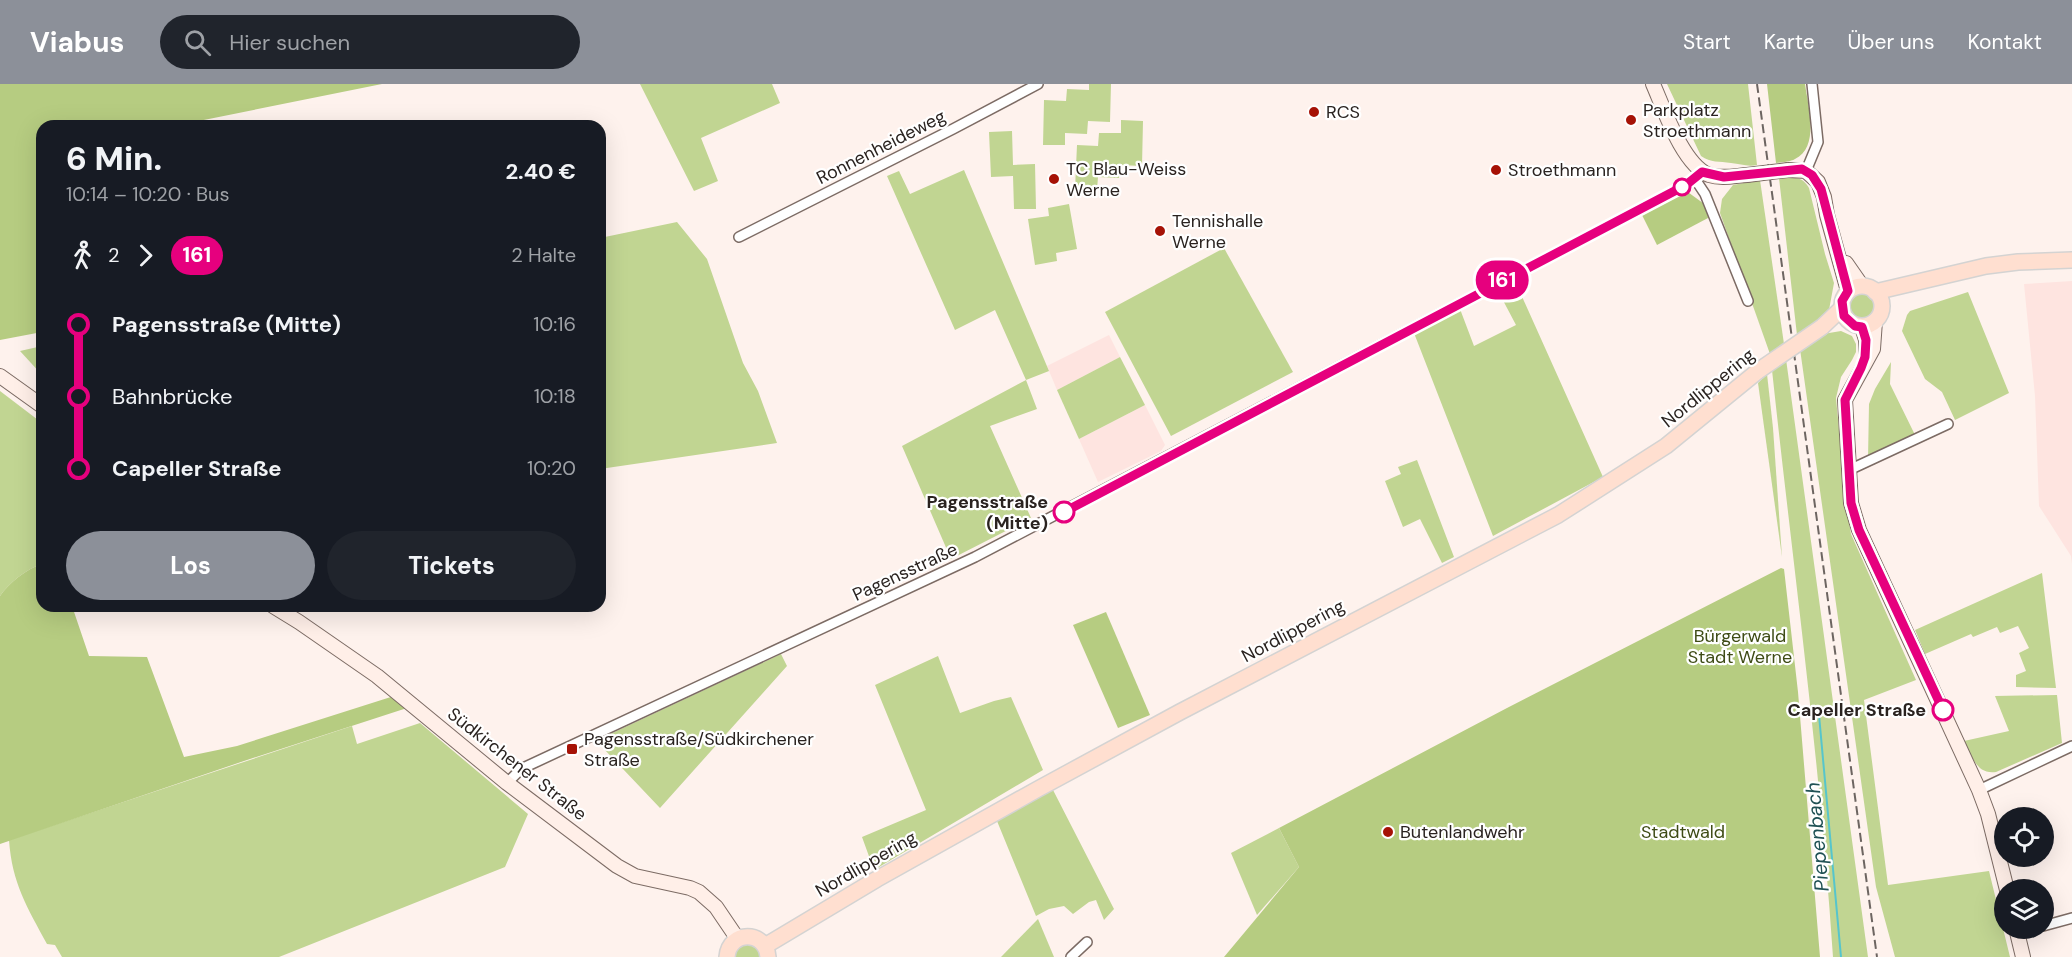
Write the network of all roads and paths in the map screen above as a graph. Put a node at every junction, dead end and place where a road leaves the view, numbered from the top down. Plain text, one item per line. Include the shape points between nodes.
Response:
1 (1038, 84) edge
2 (1653, 84) edge
3 (1812, 84) edge
4 (1806, 171) junction
5 (1699, 175) junction
6 (739, 237) dead end
7 (2072, 260) edge
8 (1867, 294) junction
9 (1748, 301) dead end
10 (1857, 319) junction
11 (0, 376) edge
12 (36, 402) edge
13 (1948, 424) dead end
14 (1849, 470) junction
15 (283, 612) edge
16 (2072, 746) edge
17 (507, 783) junction
18 (1979, 790) junction
19 (2004, 879) edge
20 (2072, 918) edge
21 (2054, 923) edge
22 (737, 938) junction
23 (2019, 939) edge
24 (1087, 942) dead end
25 (767, 951) edge
26 (727, 957) edge
27 (1071, 957) edge
28 (2023, 957) edge

1 - 6 street, Ronnenheideweg
2 - 5 street
3 - 4 street via 1818,142
4 - 5 street, bridge
4 - 8 street via 1821,189 1836,245
5 - 9 street
5 - 17 street, Pagensstraße via 975,557 521,768
7 - 8 main road via 2001,264
8 - 10 main road via 1881,311
8 - 10 main road via 1844,295
10 - 14 street via 1867,345 1845,400
10 - 25 main road, Nordlippering, bridge via 1822,327 1758,371 1666,446 1558,515 1038,789 877,879
11 - 12 street
13 - 14 street
14 - 18 street via 1851,503 1859,530
15 - 17 street, Südkirchener Straße via 377,676
16 - 18 street
17 - 22 street, Südkirchener Straße via 617,866 636,876 699,892 716,907
18 - 19 street
20 - 21 street
22 - 25 main road via 757,938
22 - 26 main road
23 - 28 street
24 - 27 street

